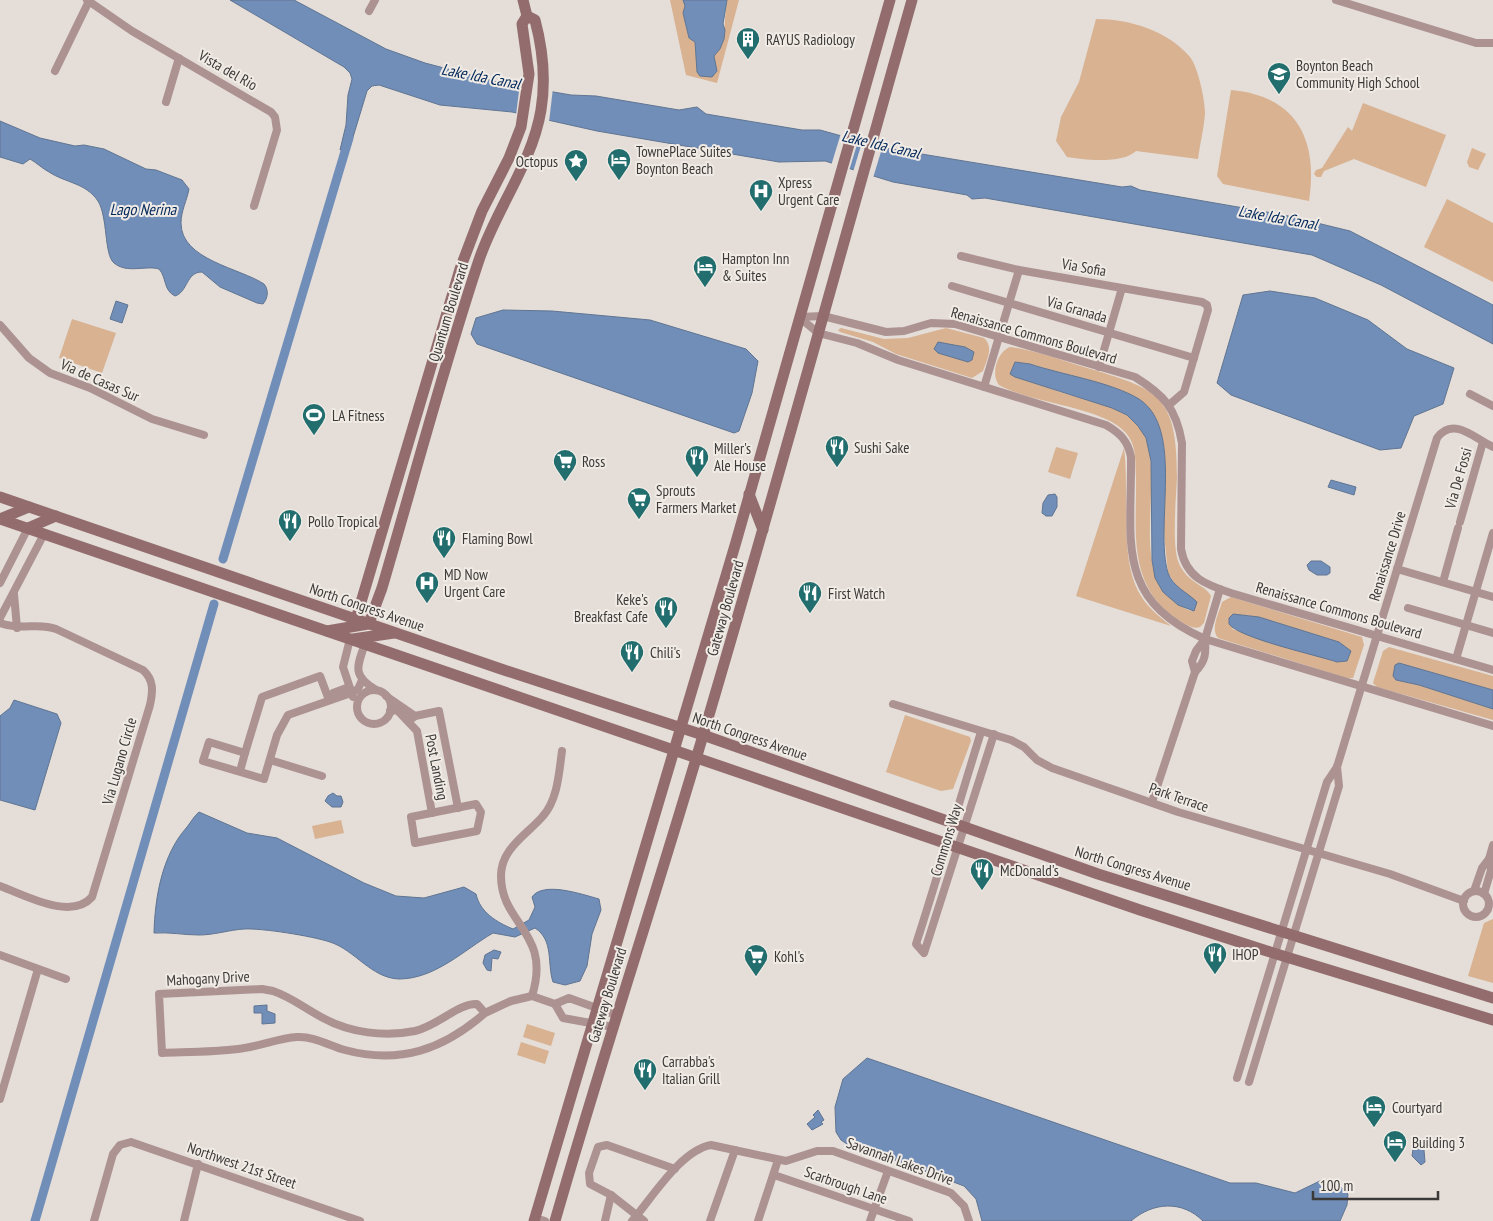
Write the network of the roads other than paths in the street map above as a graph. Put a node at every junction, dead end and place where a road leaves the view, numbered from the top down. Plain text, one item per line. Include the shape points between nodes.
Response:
1 (375, 0) edge
2 (523, 0) edge
3 (890, 0) edge
4 (912, 0) edge
5 (1336, 0) edge
6 (88, 1) edge
7 (369, 11) dead end
8 (527, 16) junction
9 (1493, 44) edge
10 (179, 58) junction
11 (55, 71) dead end
12 (166, 102) dead end
13 (254, 206) dead end
14 (961, 256) dead end
15 (1018, 270) junction
16 (952, 286) dead end
17 (1122, 288) junction
18 (1009, 303) junction
19 (823, 316) junction
20 (798, 317) junction
21 (0, 325) edge
22 (818, 332) junction
23 (1109, 333) junction
24 (1000, 337) junction
25 (1194, 358) junction
26 (1099, 367) junction
27 (984, 387) junction
28 (1470, 394) dead end
29 (1169, 405) junction
30 (1493, 406) edge
31 (204, 435) dead end
32 (1483, 442) junction
33 (1493, 447) edge
34 (749, 494) junction
35 (0, 497) edge
36 (30, 507) junction
37 (56, 516) junction
38 (0, 519) edge
39 (28, 528) junction
40 (763, 530) junction
41 (1493, 533) edge
42 (44, 534) junction
43 (1397, 569) junction
44 (1443, 582) junction
45 (0, 583) edge
46 (1220, 589) junction
47 (1476, 592) junction
48 (14, 594) junction
49 (1493, 597) edge
50 (1408, 608) dead end
51 (0, 618) edge
52 (356, 619) junction
53 (0, 623) edge
54 (369, 623) junction
55 (1466, 625) junction
56 (17, 628) junction
57 (325, 631) junction
58 (396, 633) junction
59 (1493, 633) edge
60 (1378, 636) junction
61 (1205, 639) junction
62 (350, 640) junction
63 (365, 644) junction
64 (1456, 659) junction
65 (1493, 670) edge
66 (362, 680) junction
67 (1362, 687) junction
68 (350, 690) junction
69 (376, 690) junction
70 (386, 695) junction
71 (329, 700) junction
72 (893, 704) dead end
73 (357, 708) junction
74 (390, 711) junction
75 (412, 718) junction
76 (1493, 726) edge
77 (680, 728) junction
78 (982, 732) junction
79 (994, 734) junction
80 (703, 736) junction
81 (673, 750) junction
82 (562, 751) dead end
83 (245, 753) junction
84 (696, 759) junction
85 (270, 760) junction
86 (1337, 767) junction
87 (240, 772) junction
88 (322, 776) dead end
89 (1152, 802) junction
90 (458, 808) junction
91 (432, 813) junction
92 (951, 824) junction
93 (963, 828) junction
94 (1493, 845) edge
95 (952, 846) junction
96 (1306, 850) junction
97 (1318, 854) junction
98 (1489, 858) junction
99 (0, 886) edge
100 (1474, 891) junction
101 (1484, 894) junction
102 (1464, 900) junction
103 (1491, 909) edge
104 (1282, 930) junction
105 (1294, 934) junction
106 (1275, 954) junction
107 (0, 955) edge
108 (1288, 957) junction
109 (38, 969) junction
110 (66, 979) dead end
111 (532, 996) junction
112 (1493, 998) edge
113 (555, 1004) junction
114 (596, 1007) junction
115 (1258, 1009) junction
116 (486, 1013) junction
117 (1271, 1013) junction
118 (616, 1016) junction
119 (1491, 1018) edge
120 (591, 1024) junction
121 (613, 1027) junction
122 (1237, 1078) dead end
123 (1249, 1082) dead end
124 (0, 1099) edge
125 (735, 1150) junction
126 (778, 1160) junction
127 (198, 1164) junction
128 (675, 1169) junction
129 (888, 1171) junction
130 (774, 1175) junction
131 (611, 1195) junction
132 (874, 1210) junction
133 (635, 1218) edge
134 (888, 1218) edge
135 (538, 1220) edge
136 (761, 1220) edge
137 (94, 1221) edge
138 (184, 1221) edge
139 (360, 1221) edge
140 (555, 1221) edge
141 (605, 1221) edge
142 (644, 1221) edge
143 (710, 1221) edge
144 (870, 1221) edge
145 (909, 1221) edge
146 (968, 1221) edge

1 - 7 street
2 - 8 main road, Quantum Boulevard
3 - 20 main road, Gateway Boulevard
4 - 19 main road, Gateway Boulevard
5 - 9 street via 1481,44
6 - 10 street, Vista del Rio
6 - 11 street
8 - 52 main road, Quantum Boulevard via 522,24 529,74 521,126 482,211 460,269
8 - 54 main road, Quantum Boulevard via 535,20 544,76 541,110 528,154 503,202 480,258
10 - 12 street
10 - 13 street, Vista del Rio via 266,108 275,117 276,130
14 - 15 street, Via Sofia
15 - 17 street, Via Sofia
15 - 18 street
16 - 18 street, Via Granada
17 - 23 street
17 - 25 street, Via Sofia via 1207,305
18 - 23 street, Via Granada
18 - 24 street
19 - 20 street, Renaissance Commons Boulevard
19 - 22 main road, Gateway Boulevard
19 - 24 street, Renaissance Commons Boulevard via 886,332 942,323
20 - 22 street
20 - 34 main road, Gateway Boulevard
21 - 31 street, Via de Casas Sur via 29,358 50,373 90,388 152,419
22 - 27 street
22 - 40 main road, Gateway Boulevard
23 - 25 street, Via Granada
23 - 26 street
24 - 26 street, Renaissance Commons Boulevard
24 - 27 street
25 - 29 street via 1184,392
26 - 29 street, Renaissance Commons Boulevard via 1135,377 1156,390
27 - 61 street via 1106,425 1122,436 1131,457 1132,555 1139,583 1148,600 1166,617
28 - 30 street
29 - 46 street, Renaissance Commons Boulevard via 1179,426 1182,443 1183,557 1193,576
32 - 33 street
32 - 43 street, Renaissance Drive via 1451,427 1444,429 1437,438
32 - 44 street, Via De Fossi
34 - 40 main road
34 - 77 main road, Gateway Boulevard
35 - 36 main road, North Congress Avenue
36 - 37 main road, North Congress Avenue
36 - 38 main road
37 - 39 main road
37 - 52 main road, North Congress Avenue
38 - 39 main road
39 - 42 main road
39 - 45 street
40 - 80 main road, Gateway Boulevard
41 - 47 street
42 - 48 street
42 - 57 main road
43 - 44 street
43 - 60 street, Renaissance Drive
44 - 47 street
46 - 60 street, Renaissance Commons Boulevard
46 - 61 street
47 - 49 street
47 - 55 street
48 - 51 street
48 - 56 street
50 - 55 street
52 - 54 main road, North Congress Avenue
53 - 56 street, Via Lugano Circle
54 - 57 main road
54 - 58 main road, North Congress Avenue
55 - 59 street
55 - 64 street
56 - 99 street, Via Lugano Circle via 48,626 134,664 150,676 152,695 92,897 80,907 61,908
57 - 62 main road
58 - 62 main road
58 - 77 main road, North Congress Avenue
60 - 64 street, Renaissance Commons Boulevard
60 - 67 street, Renaissance Drive
61 - 67 street
61 - 89 street via 1192,661 1195,672
62 - 63 main road
62 - 68 street via 343,667
63 - 66 street via 357,665
63 - 81 main road
64 - 65 street, Renaissance Commons Boulevard
66 - 68 street via 358,689
66 - 69 street
67 - 76 street
67 - 86 street, Renaissance Drive
68 - 71 street via 333,693
68 - 73 street
69 - 70 street
69 - 73 street via 363,694
70 - 74 street
70 - 75 street, Post Landing
71 - 83 street via 320,676 262,697
71 - 85 street via 293,712 284,719
72 - 78 street, Park Terrace
73 - 74 street via 364,722 375,724 385,720
74 - 75 street, Post Landing via 397,710
75 - 90 street via 438,711
75 - 91 street, Post Landing
77 - 80 main road, North Congress Avenue
77 - 81 main road, Gateway Boulevard
78 - 79 street, Park Terrace
78 - 92 street, Commons Way
79 - 89 street, Park Terrace via 1020,744 1044,765
79 - 93 street, Commons Way
80 - 84 main road, Gateway Boulevard
80 - 92 main road, North Congress Avenue
81 - 84 main road
81 - 114 main road, Gateway Boulevard
82 - 111 street via 550,806 544,816 516,842 502,865 502,887 518,922 533,944 537,974
83 - 87 street
83 - 87 street via 209,742 203,760
84 - 95 main road
84 - 118 main road, Gateway Boulevard
85 - 87 street via 264,779
85 - 88 street
86 - 96 street, Renaissance Drive via 1327,782
86 - 97 street, Renaissance Drive via 1339,786
89 - 96 street, Park Terrace
90 - 91 street, Post Landing
90 - 91 street, Post Landing via 476,804 481,812 477,831 416,843 411,817
92 - 93 main road, North Congress Avenue
92 - 95 street, Commons Way
93 - 95 street, Commons Way
93 - 104 main road, North Congress Avenue via 1098,874
94 - 98 street
95 - 95 street, Commons Way via 924,953 916,944
95 - 106 main road
96 - 97 street, Park Terrace
96 - 104 street, Renaissance Drive
97 - 102 street, Park Terrace via 1390,874
97 - 105 street, Renaissance Drive
98 - 100 street
98 - 101 street via 1491,870
100 - 101 street
100 - 102 street
101 - 103 street
102 - 103 street via 1466,912 1473,917 1484,915
104 - 105 main road, North Congress Avenue
104 - 106 street, Renaissance Drive
105 - 108 street, Renaissance Drive
105 - 112 main road, North Congress Avenue
106 - 108 main road
106 - 115 street, Renaissance Drive
107 - 109 street
108 - 117 street, Renaissance Drive
108 - 119 main road
109 - 110 street
109 - 124 street
111 - 113 street
111 - 116 street, Mahogany Drive via 511,1000
113 - 114 street via 569,998
113 - 120 street via 563,1018
114 - 118 street
114 - 120 main road, Gateway Boulevard
115 - 117 street
115 - 122 street, Renaissance Drive
116 - 116 street, Mahogany Drive via 477,1004 468,1004 436,1024 415,1031 381,1033 337,1025 272,991 262,989 159,994 162,1053 237,1049 297,1037 358,1053 392,1054 431,1049 463,1032
117 - 123 street, Renaissance Drive
118 - 121 main road, Gateway Boulevard
120 - 121 street
120 - 135 main road, Gateway Boulevard
121 - 140 main road, Gateway Boulevard
125 - 126 street, Savannah Lakes Drive
125 - 128 street, Savannah Lakes Drive via 718,1145 699,1148
125 - 143 street
126 - 129 street, Savannah Lakes Drive via 791,1161 812,1152 828,1151
126 - 130 street
127 - 137 street, Northwest 21st Street via 131,1142 125,1143 116,1149
127 - 138 street
127 - 139 street, Northwest 21st Street
128 - 131 street via 607,1145 600,1146 588,1179 594,1188
128 - 133 street, Savannah Lakes Drive
129 - 132 street
129 - 146 street, Savannah Lakes Drive via 951,1193 964,1206
130 - 132 street, Scarbrough Lane
130 - 136 street
131 - 133 street
131 - 141 street
132 - 134 street, Scarbrough Lane
132 - 144 street
133 - 142 street
134 - 145 street, Scarbrough Lane

